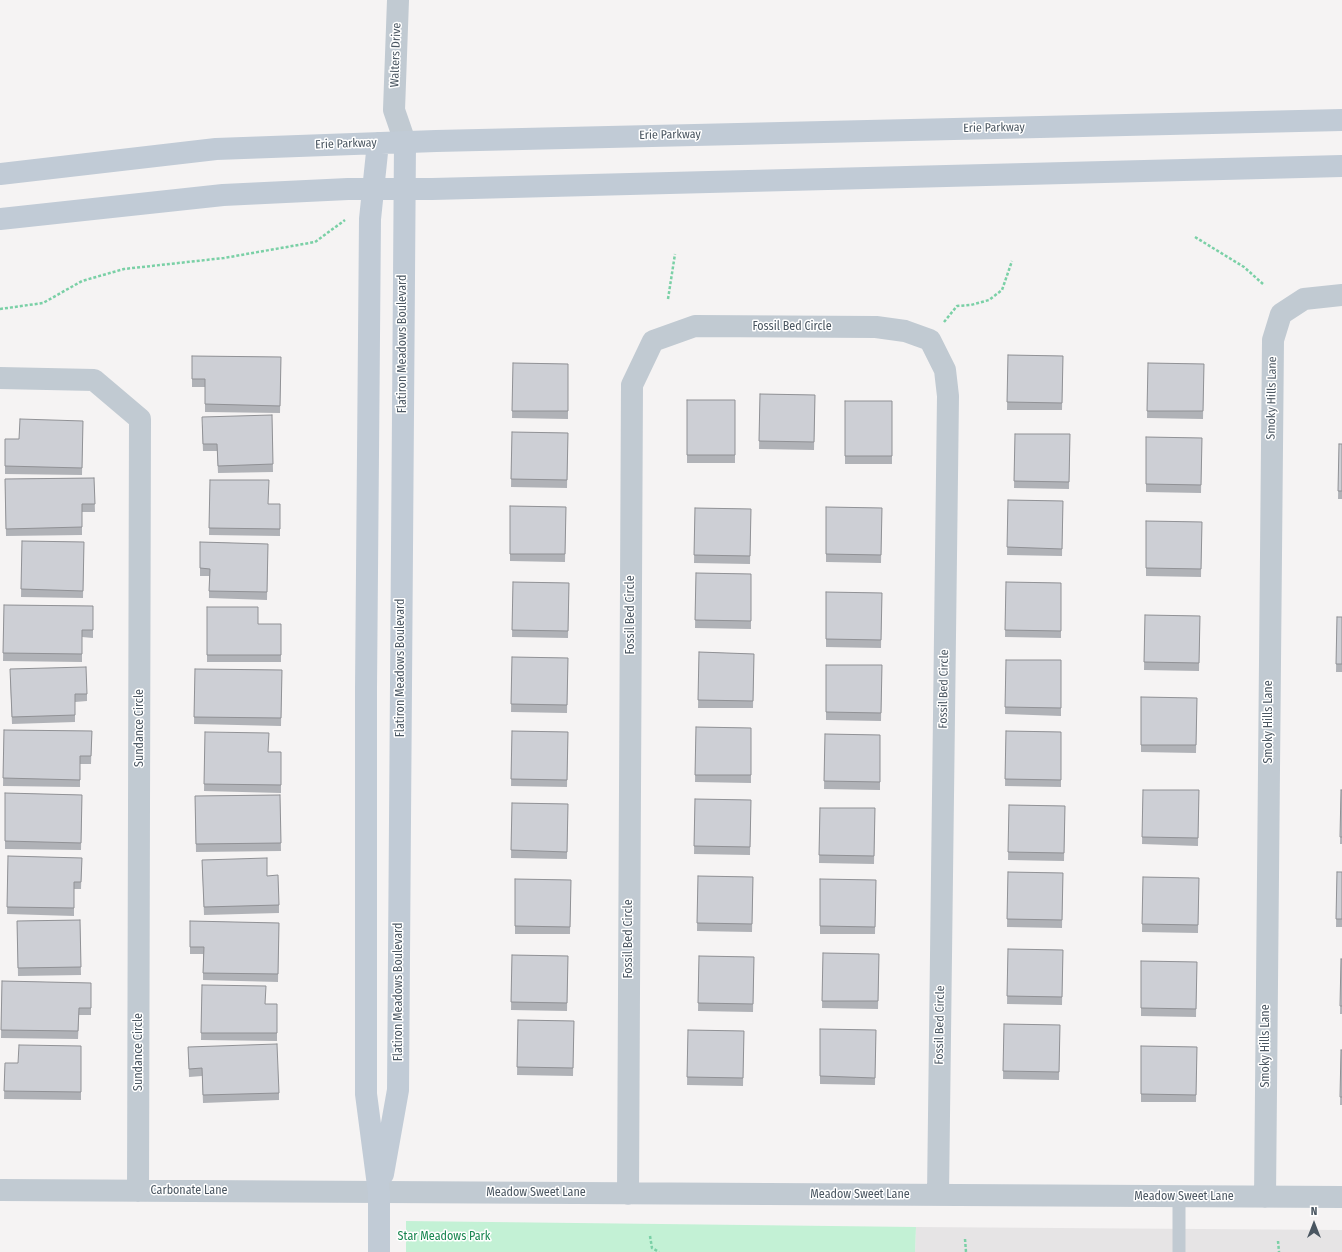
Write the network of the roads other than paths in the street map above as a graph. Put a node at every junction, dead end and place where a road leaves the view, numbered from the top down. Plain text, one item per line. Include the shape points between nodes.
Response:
1 (398, 0) edge
2 (394, 110) junction
3 (1342, 120) edge
4 (405, 142) junction
5 (378, 143) junction
6 (1342, 166) edge
7 (0, 174) edge
8 (373, 189) junction
9 (404, 189) junction
10 (0, 219) edge
11 (1342, 295) edge
12 (0, 378) edge
13 (0, 1190) edge
14 (138, 1191) junction
15 (379, 1193) junction
16 (628, 1194) junction
17 (938, 1195) junction
18 (1179, 1197) junction
19 (1264, 1198) junction
20 (1342, 1198) edge
21 (379, 1252) edge
22 (1179, 1252) edge

1 - 2 street, Walters Drive
2 - 4 street, Walters Drive
2 - 5 street, Walters Drive
3 - 4 main road, Erie Parkway
4 - 5 main road, Erie Parkway
4 - 9 main road, Flatiron Meadows Boulevard
5 - 7 main road, Erie Parkway via 216,149
5 - 8 main road, Flatiron Meadows Boulevard
6 - 9 main road
8 - 9 main road
8 - 10 main road via 223,195
8 - 15 main road, Flatiron Meadows Boulevard via 370,220 366,656 366,1094
9 - 15 main road, Flatiron Meadows Boulevard via 398,1090
11 - 19 street, Smoky Hills Lane via 1304,299 1281,314 1273,340
12 - 14 street, Sundance Circle via 94,380 140,419
13 - 14 street, Carbonate Lane
14 - 15 street, Carbonate Lane
15 - 16 street, Meadow Sweet Lane
15 - 21 main road, Flatiron Meadows Boulevard
16 - 17 street, Meadow Sweet Lane
16 - 17 street, Fossil Bed Circle via 632,385 653,341 695,326 876,327 905,331 930,340 945,370 948,396
17 - 18 street, Meadow Sweet Lane
18 - 19 street, Meadow Sweet Lane
18 - 22 lane
19 - 20 street, Meadow Sweet Lane

